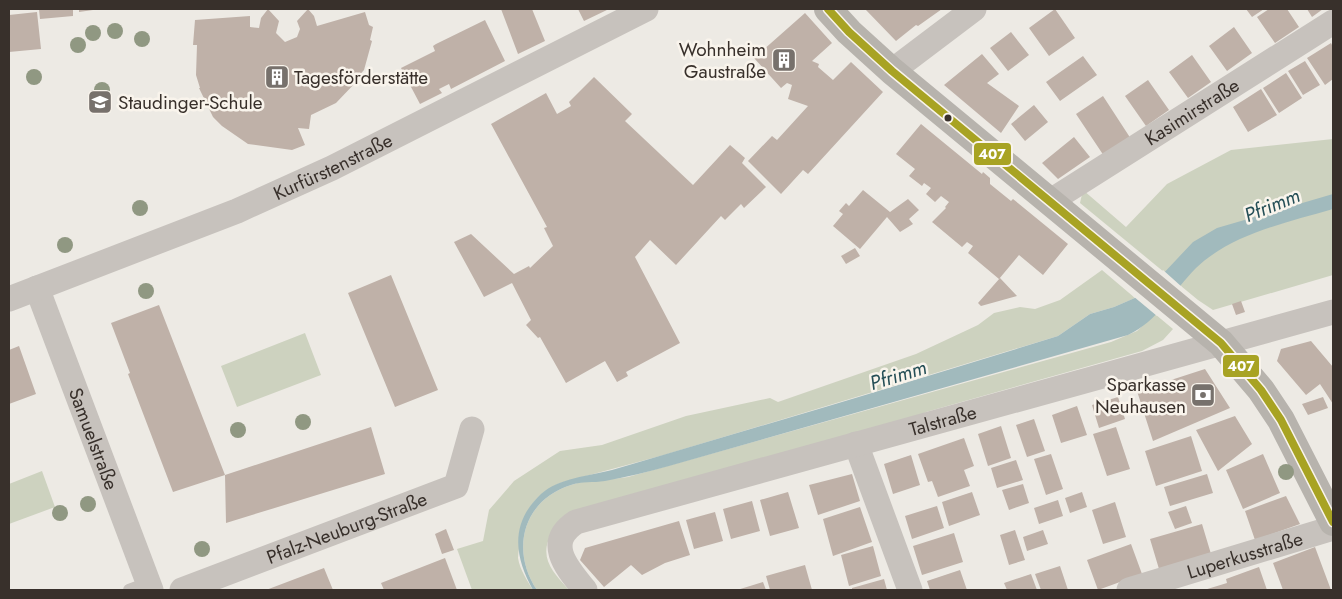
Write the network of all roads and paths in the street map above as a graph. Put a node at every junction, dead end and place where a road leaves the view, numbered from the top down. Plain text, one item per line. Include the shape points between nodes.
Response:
1 (646, 9) edge
2 (828, 9) edge
3 (974, 9) edge
4 (1333, 22) edge
5 (892, 71) junction
6 (1049, 202) junction
7 (37, 288) junction
8 (9, 298) edge
9 (1333, 312) edge
10 (1221, 344) junction
11 (472, 429) dead end
12 (856, 444) junction
13 (1333, 522) edge
14 (1333, 528) edge
15 (143, 588) edge
16 (182, 590) edge
17 (585, 590) edge
18 (910, 590) edge
19 (1129, 590) edge

1 - 7 street, Kurfürstenstraße via 332,168 237,211
2 - 5 main road
3 - 5 street
4 - 6 street, Kasimirstraße
5 - 6 main road
6 - 10 main road
7 - 8 street, Kurfürstenstraße
7 - 15 street, Samuelstraße
9 - 10 street, Talstraße
10 - 12 street, Talstraße
10 - 13 main road via 1262,390 1281,420
11 - 16 street, Pfalz-Neuburg-Straße via 456,486
12 - 17 street, Talstraße via 576,522 566,528 560,537 559,547
12 - 18 street
14 - 19 street, Luperkusstraße

